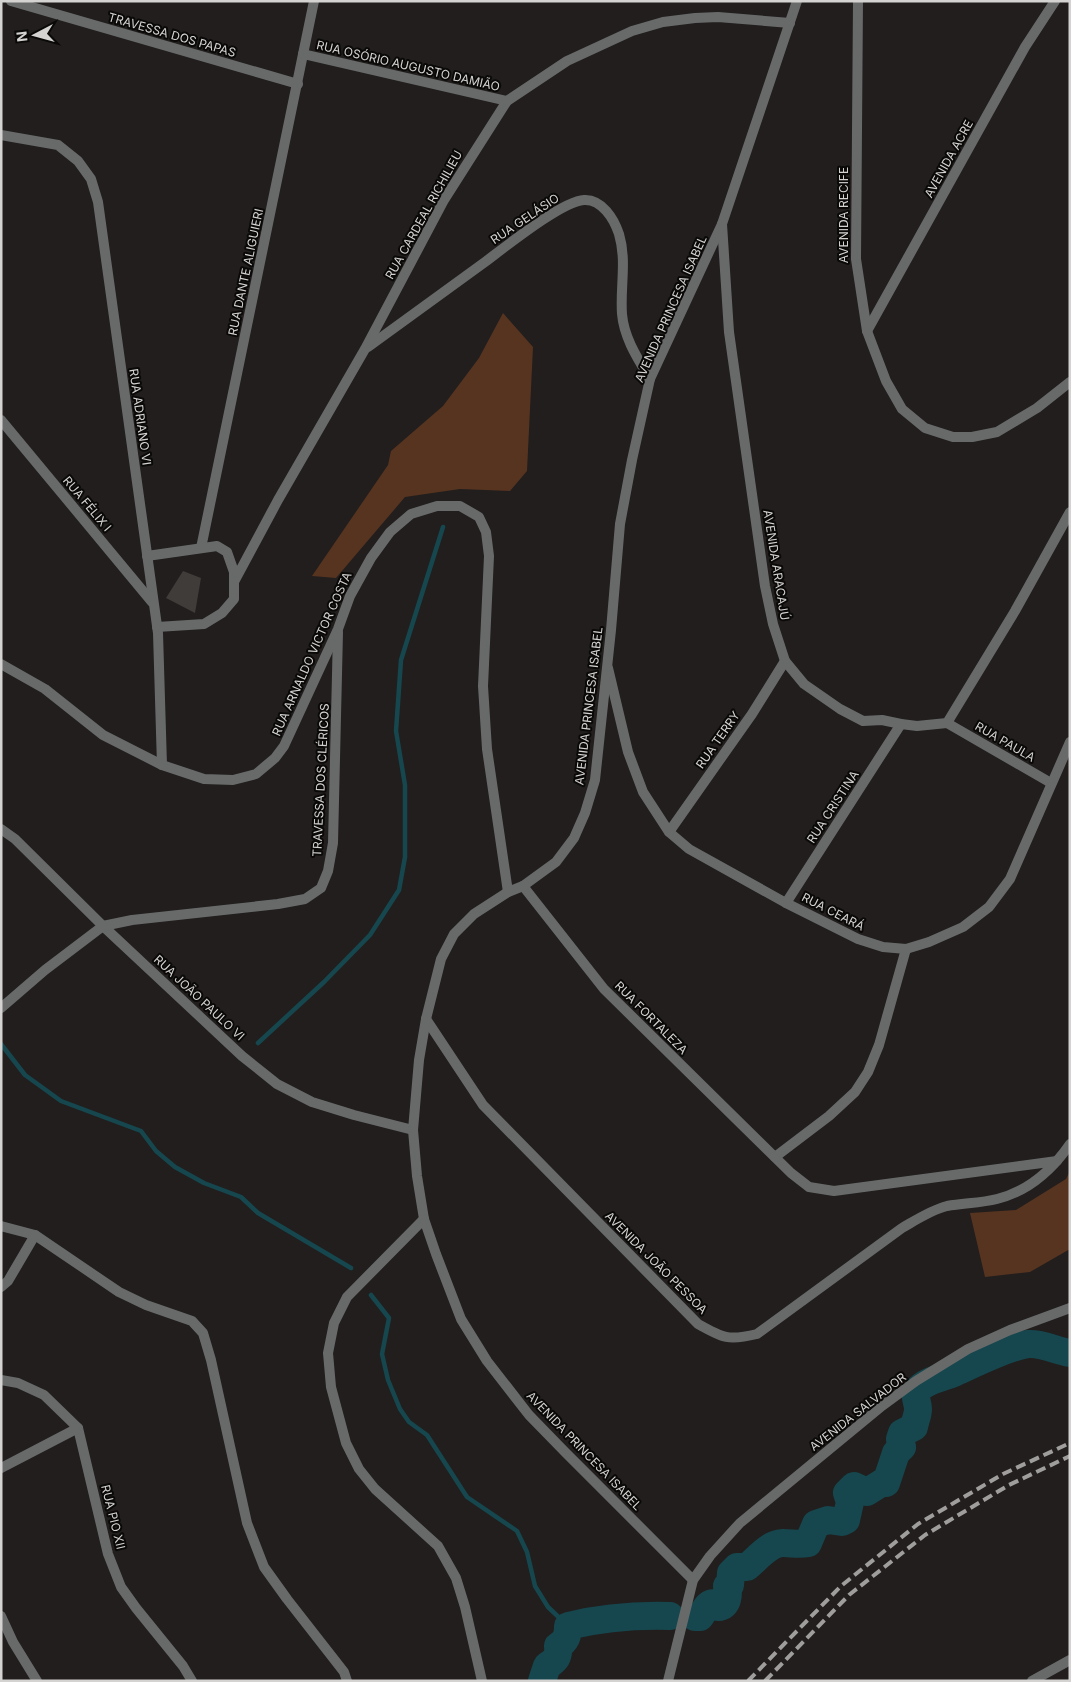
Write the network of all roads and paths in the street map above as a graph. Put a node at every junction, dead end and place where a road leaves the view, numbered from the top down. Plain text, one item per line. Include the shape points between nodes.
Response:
1 (11, 1) edge
2 (314, 1) edge
3 (798, 1) edge
4 (858, 1) edge
5 (1055, 1) edge
6 (790, 23) junction
7 (304, 54) junction
8 (298, 84) junction
9 (507, 101) junction
10 (1, 135) edge
11 (722, 224) junction
12 (867, 331) junction
13 (365, 349) junction
14 (650, 379) junction
15 (1070, 382) edge
16 (1, 420) edge
17 (1070, 512) edge
18 (201, 548) junction
19 (147, 556) junction
20 (234, 582) junction
21 (153, 603) junction
22 (157, 627) junction
23 (338, 629) junction
24 (785, 661) junction
25 (1, 664) edge
26 (608, 667) junction
27 (947, 723) junction
28 (901, 724) junction
29 (1070, 742) edge
30 (162, 764) junction
31 (1051, 783) junction
32 (1, 828) edge
33 (669, 832) junction
34 (522, 886) junction
35 (508, 892) junction
36 (786, 903) junction
37 (103, 926) junction
38 (906, 949) junction
39 (1, 1008) edge
40 (426, 1019) junction
41 (413, 1130) junction
42 (1070, 1144) edge
43 (775, 1157) junction
44 (1057, 1162) junction
45 (424, 1219) junction
46 (1, 1226) edge
47 (35, 1235) junction
48 (1, 1287) edge
49 (1070, 1300) edge
50 (1066, 1309) edge
51 (1, 1380) edge
52 (78, 1428) junction
53 (1, 1468) edge
54 (693, 1580) junction
55 (1, 1616) edge
56 (1070, 1660) edge
57 (37, 1681) edge
58 (192, 1681) edge
59 (347, 1681) edge
60 (482, 1681) edge
61 (668, 1681) edge
62 (1032, 1681) edge

1 - 8 street, TRAVESSA DOS PAPAS
2 - 7 street, RUA DANTE ALIGUIERI
3 - 6 street, AVENIDA PRINCESA ISABEL
4 - 12 street, AVENIDA RECIFE via 856,259
5 - 12 street, AVENIDA ACRE via 1025,48
6 - 9 street, RUA CARDEAL RICHILIEU via 718,17 663,22 632,31 567,61
6 - 11 street, AVENIDA PRINCESA ISABEL
7 - 8 street, RUA DANTE ALIGUIERI
7 - 9 street, RUA OSÓRIO AUGUSTO DAMIÃO
8 - 18 street, RUA DANTE ALIGUIERI
9 - 13 street, RUA CARDEAL RICHILIEU via 444,200
10 - 19 street, RUA ADRIANO VI via 58,145 78,161 91,179 98,202
11 - 14 street, AVENIDA PRINCESA ISABEL
11 - 24 street, AVENIDA ARACAJÚ via 730,332 765,586
12 - 15 street, AVENIDA RECIFE via 886,381 902,409 926,428 952,437 997,432 1037,408
13 - 14 street, RUA GELÁSIO via 537,224 567,205 584,199 600,204 613,220 619,236 624,258 622,314 626,336
13 - 20 street, RUA CARDEAL RICHILIEU
14 - 26 street, AVENIDA PRINCESA ISABEL via 620,524
16 - 21 street, RUA FÉLIX I
17 - 27 street
18 - 19 street
18 - 20 street via 217,546 227,552
19 - 21 street, RUA ADRIANO VI
20 - 22 street via 234,599 222,613 204,624
21 - 22 street, RUA ADRIANO VI
22 - 30 street, RUA ADRIANO VI
23 - 30 street, RUA ARNALDO VICTOR COSTA via 284,746 256,774 233,780 204,779
23 - 35 street, RUA ARNALDO VICTOR COSTA via 350,596 371,558 390,532 411,514 438,506 460,506 479,517 486,532 489,556 483,686 488,749
23 - 37 street, TRAVESSA DOS CLÉRICOS via 333,844 321,888 305,899 278,904
24 - 28 street, AVENIDA ARACAJÚ via 804,684 840,709 863,720
24 - 33 street, RUA TERRY
25 - 30 street, RUA ARNALDO VICTOR COSTA via 45,689 103,735
26 - 33 street, RUA CEARÁ via 628,752 644,792
26 - 34 street, AVENIDA PRINCESA ISABEL via 595,780 585,813 574,838 556,862
27 - 28 street, AVENIDA ARACAJÚ
27 - 31 street, RUA PAULA
28 - 36 street, RUA CRISTINA
29 - 31 street, RUA CEARÁ
31 - 38 street, RUA CEARÁ via 1010,879 989,906 963,927
32 - 37 street, RUA JOÃO PAULO VI
33 - 36 street, RUA CEARÁ via 689,849
34 - 35 street, AVENIDA PRINCESA ISABEL
34 - 43 street, RUA FORTALEZA via 604,989
35 - 40 street, AVENIDA PRINCESA ISABEL via 474,914 454,934 441,959
36 - 38 street, RUA CEARÁ via 858,940
37 - 39 street
37 - 41 street, RUA JOÃO PAULO VI via 242,1056 277,1084 312,1102
38 - 43 street via 878,1044 864,1079 829,1116
40 - 41 street, AVENIDA PRINCESA ISABEL
40 - 44 street, AVENIDA JOÃO PESSOA via 483,1105 698,1324 721,1337 741,1338 757,1334 922,1216 946,1207 1015,1193
41 - 45 street, AVENIDA PRINCESA ISABEL
42 - 44 street, AVENIDA JOÃO PESSOA
43 - 44 street, RUA FORTALEZA via 810,1187 834,1192
45 - 54 street, AVENIDA PRINCESA ISABEL via 461,1319 487,1361 529,1415
45 - 60 street via 347,1297 334,1323 328,1353 331,1387 346,1443 359,1469 375,1489 438,1546 456,1578
46 - 47 street
47 - 48 street
47 - 59 street via 119,1292 192,1321 203,1333 247,1523 264,1567 344,1672
49 - 50 street
50 - 54 street, AVENIDA SALVADOR via 968,1349 916,1381 740,1523
51 - 52 street via 44,1395
52 - 53 street
52 - 58 street, RUA PIO XII via 108,1554 121,1587
54 - 61 street
55 - 57 street
56 - 62 street

